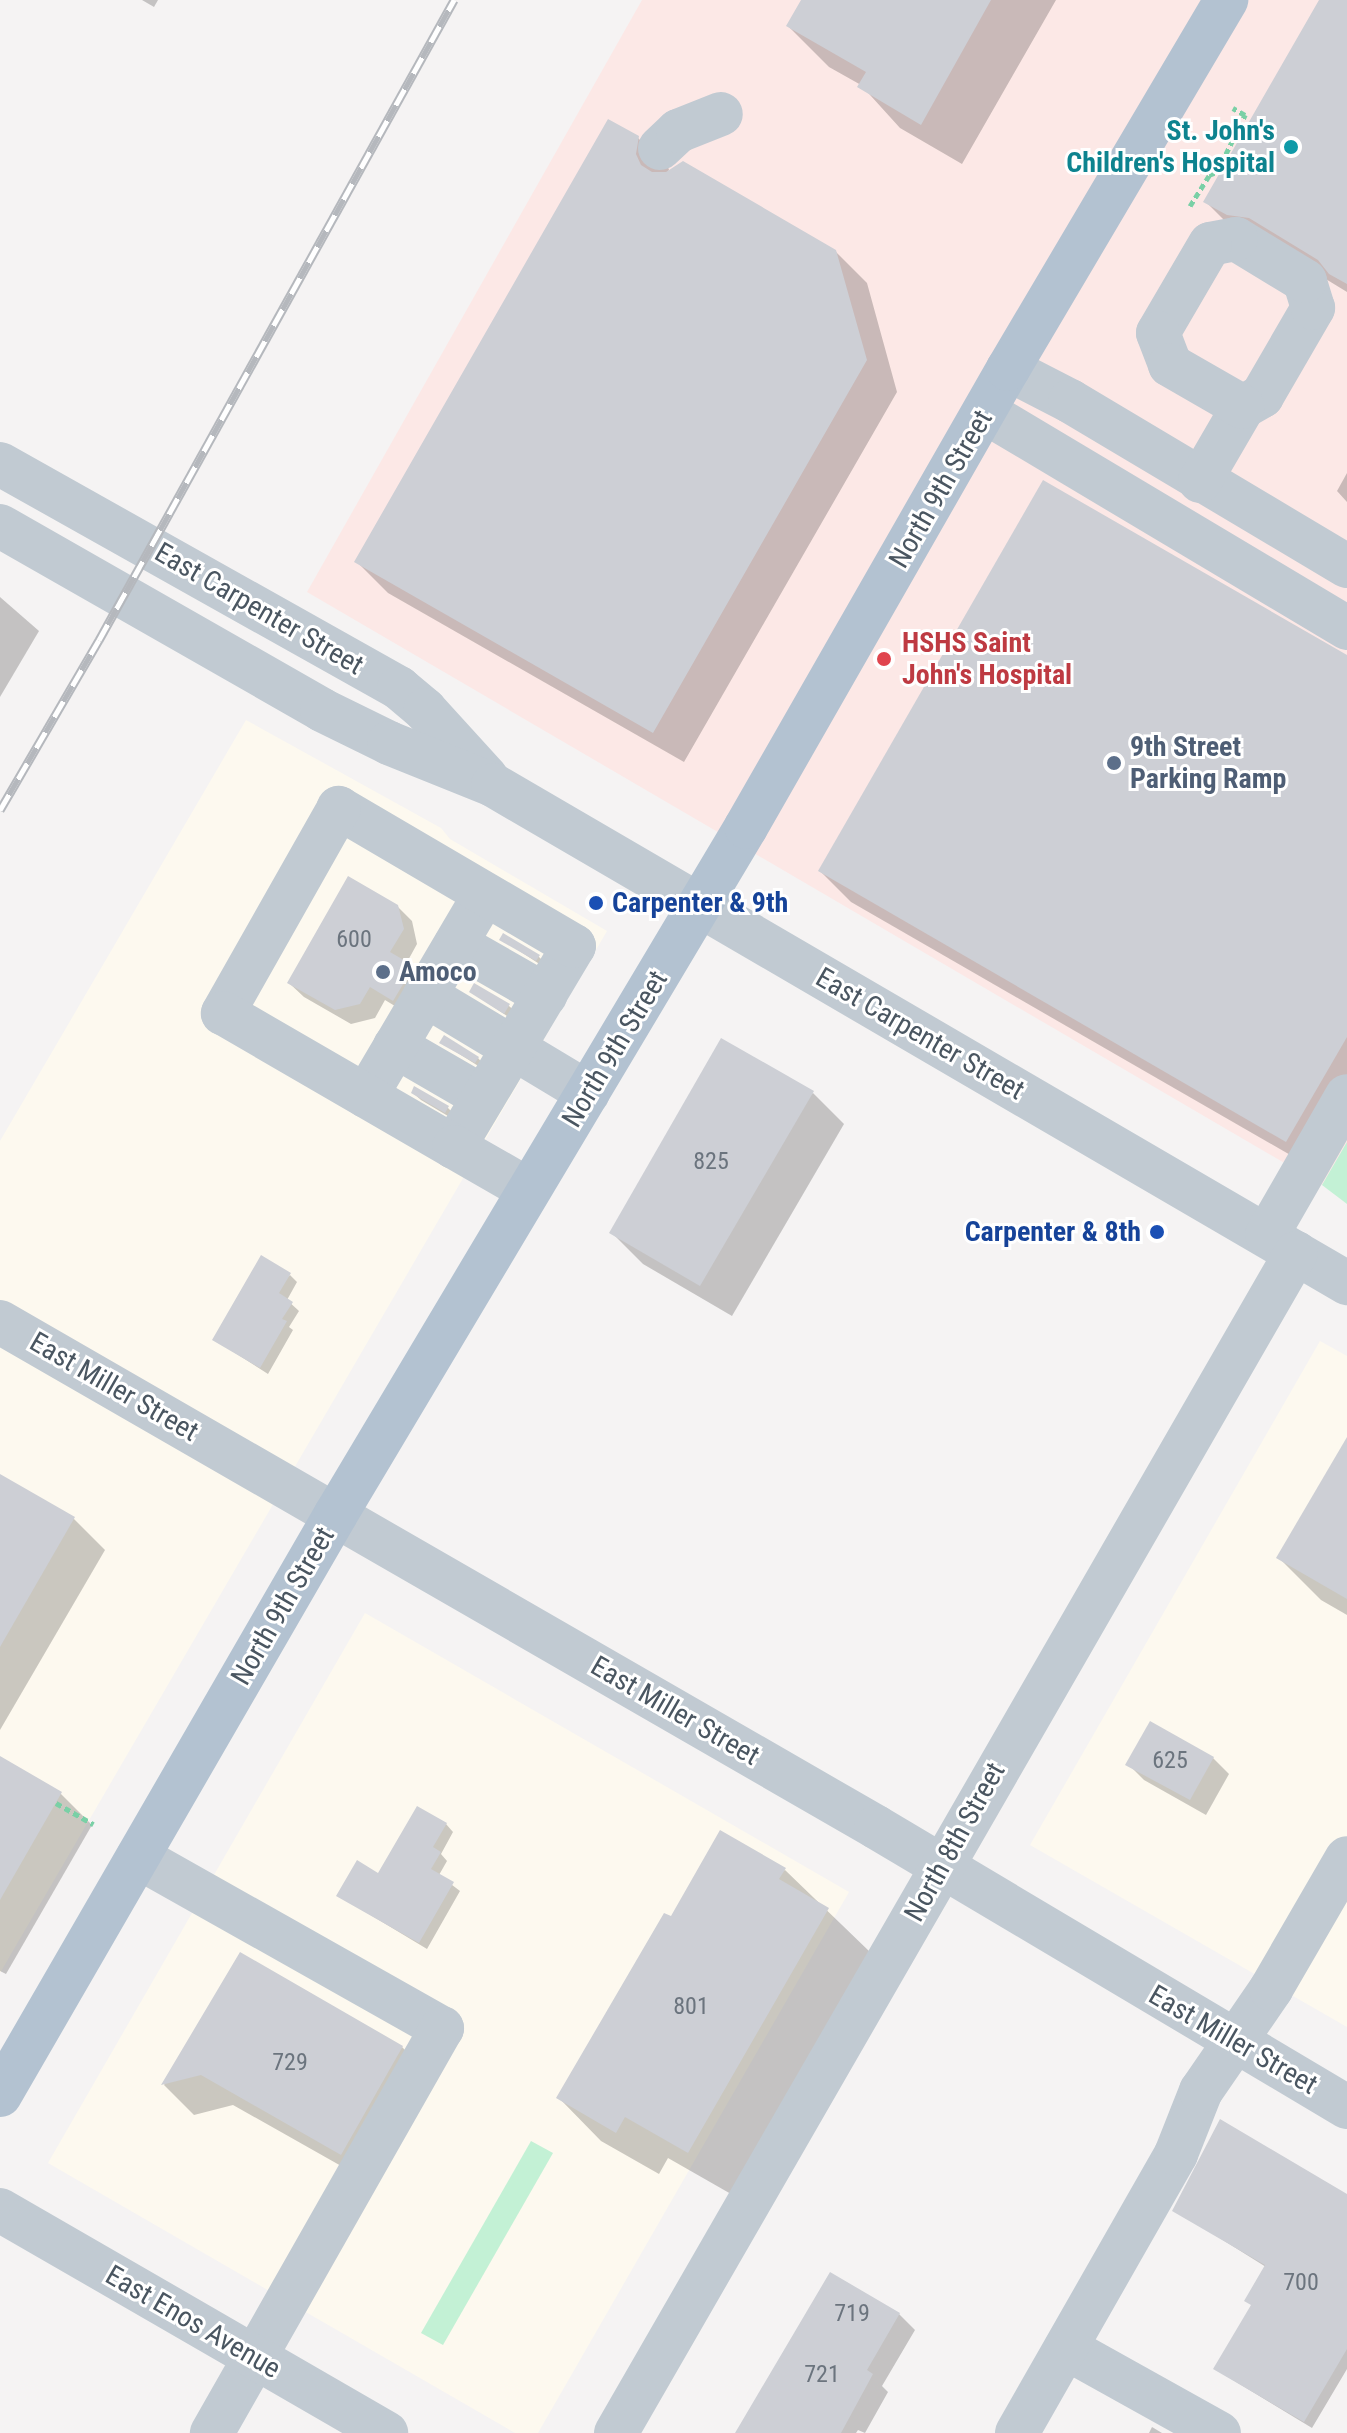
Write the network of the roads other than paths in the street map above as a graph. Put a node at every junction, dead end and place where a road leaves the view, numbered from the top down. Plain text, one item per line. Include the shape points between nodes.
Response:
1 (1226, 0) edge
2 (721, 114) dead end
3 (660, 148) dead end
4 (1008, 369) junction
5 (1243, 407) dead end
6 (985, 412) junction
7 (0, 464) edge
8 (1200, 481) junction
9 (0, 526) edge
10 (1347, 566) edge
11 (1347, 628) edge
12 (493, 785) junction
13 (485, 894) junction
14 (699, 905) junction
15 (456, 944) junction
16 (425, 995) junction
17 (545, 995) junction
18 (395, 1046) junction
19 (513, 1048) junction
20 (588, 1093) junction
21 (366, 1096) junction
22 (1347, 1096) edge
23 (483, 1097) junction
24 (454, 1147) junction
25 (529, 1190) junction
26 (1282, 1244) junction
27 (1347, 1283) edge
28 (0, 1322) edge
29 (336, 1514) junction
30 (138, 1857) junction
31 (1347, 1858) edge
32 (942, 1867) junction
33 (1233, 2041) junction
34 (0, 2095) edge
35 (1347, 2107) edge
36 (0, 2210) edge
37 (1066, 2348) junction
38 (256, 2359) junction
39 (212, 2433) edge
40 (386, 2433) edge
41 (616, 2433) edge
42 (1017, 2433) edge
43 (1219, 2433) edge

1 - 4 main road, North 9th Street
2 - 3 street via 678,131
4 - 6 main road, North 9th Street
4 - 8 street
5 - 8 street
6 - 11 street
6 - 14 main road, North 9th Street
7 - 12 street, East Carpenter Street via 399,688
8 - 10 street
9 - 12 street, East Carpenter Street via 322,710
12 - 14 street, East Carpenter Street
13 - 15 street
13 - 17 street via 574,946
13 - 21 street via 339,808 223,1013
14 - 20 main road, North 9th Street
14 - 26 street, East Carpenter Street
15 - 16 street
15 - 17 street
16 - 18 street
16 - 19 street
17 - 19 street
18 - 21 street
18 - 23 street
19 - 20 street
19 - 23 street
20 - 25 main road, North 9th Street
21 - 24 street
22 - 26 street, North 8th Street
23 - 24 street
24 - 25 street
25 - 29 main road, North 9th Street
26 - 27 street, East Carpenter Street
26 - 32 street, North 8th Street
28 - 29 street, East Miller Street
29 - 30 main road, North 9th Street
29 - 32 street, East Miller Street
30 - 34 main road, North 9th Street
30 - 38 street via 442,2028
31 - 33 street via 1271,1989
32 - 33 street, East Miller Street
32 - 41 street, North 8th Street
33 - 35 street, East Miller Street
33 - 37 street via 1201,2091 1176,2154
36 - 38 street, East Enos Avenue
37 - 42 street
37 - 43 street
38 - 39 street
38 - 40 street, East Enos Avenue

